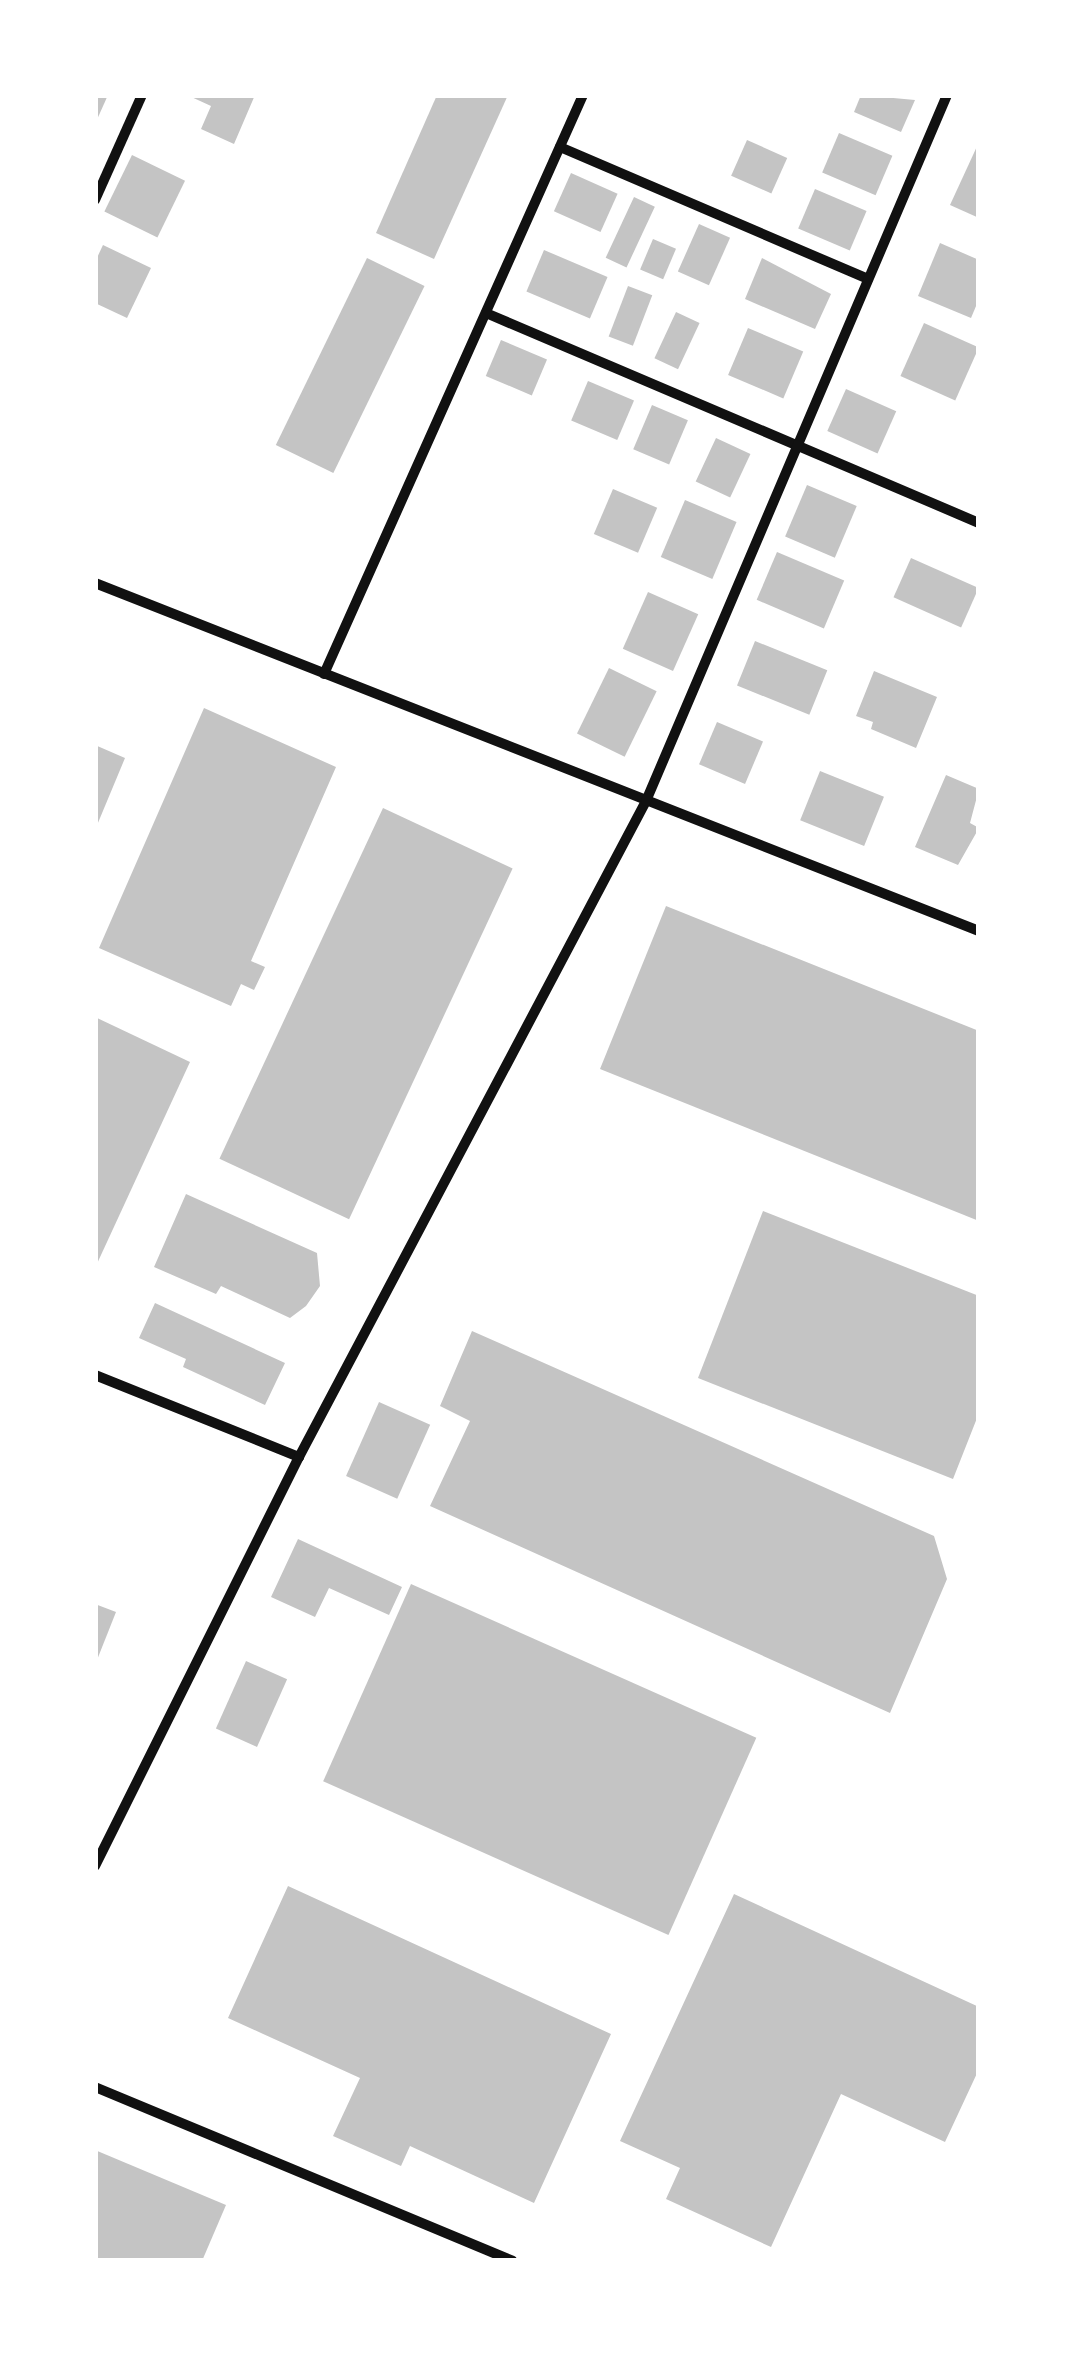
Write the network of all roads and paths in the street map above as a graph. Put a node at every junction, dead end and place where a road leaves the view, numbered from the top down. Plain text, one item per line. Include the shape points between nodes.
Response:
1 (142, 95) edge
2 (584, 95) edge
3 (946, 95) edge
4 (560, 147) junction
5 (95, 200) edge
6 (868, 279) junction
7 (486, 314) junction
8 (800, 445) junction
9 (979, 523) edge
10 (95, 583) edge
11 (324, 674) junction
12 (646, 801) junction
13 (979, 930) edge
14 (95, 1375) edge
15 (299, 1457) junction
16 (95, 1866) edge
17 (95, 2087) edge
18 (512, 2261) edge

1 - 5 street
2 - 4 street
3 - 6 street
4 - 6 street
4 - 7 street
6 - 8 street
7 - 8 street
7 - 11 street
8 - 9 street
8 - 12 street
10 - 11 street
11 - 12 street
12 - 13 street
12 - 15 street
14 - 15 street
15 - 16 street
17 - 18 street

